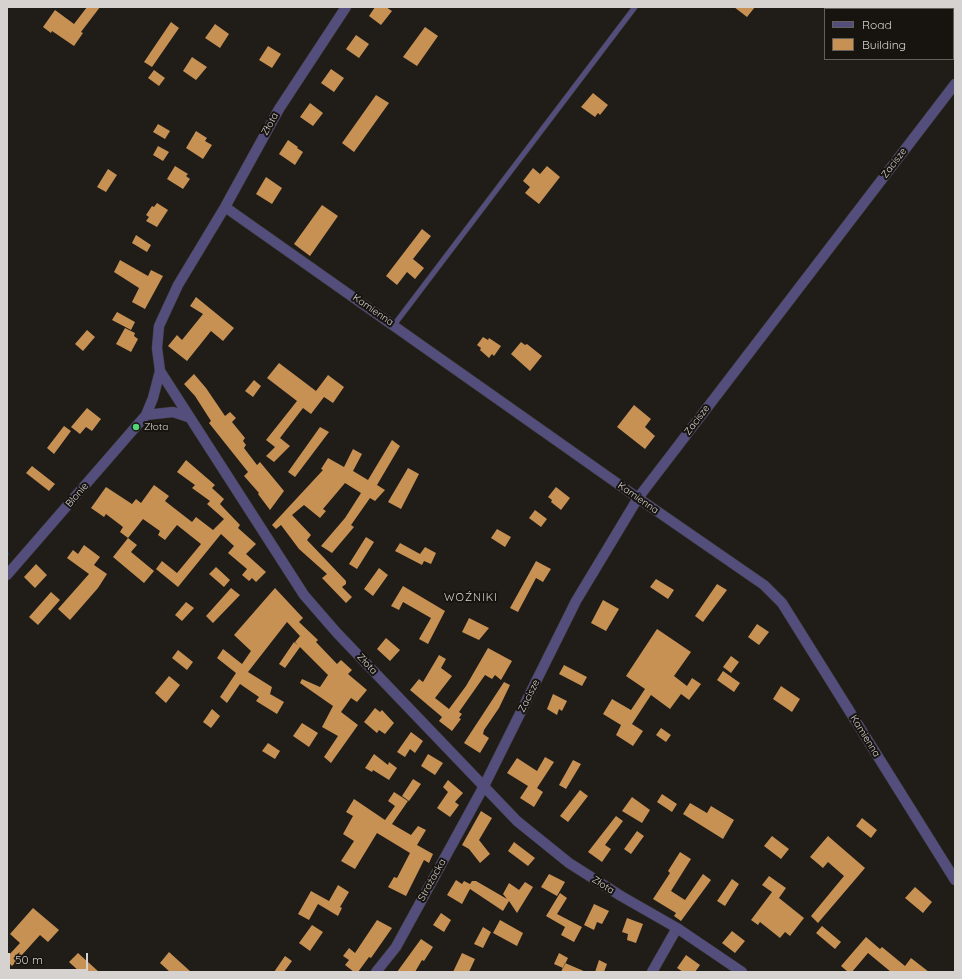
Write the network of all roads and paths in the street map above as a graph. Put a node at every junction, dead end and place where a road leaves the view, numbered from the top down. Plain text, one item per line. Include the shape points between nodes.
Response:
1 (346, 7) edge
2 (635, 7) edge
3 (955, 84) edge
4 (224, 207) junction
5 (394, 325) junction
6 (160, 371) junction
7 (146, 414) junction
8 (188, 417) junction
9 (638, 498) junction
10 (7, 575) edge
11 (484, 786) junction
12 (955, 880) edge
13 (677, 928) junction
14 (376, 972) edge
15 (652, 972) edge
16 (742, 972) edge

1 - 4 street, Złota via 279,109
2 - 5 lane
3 - 9 street, Zacisze
4 - 5 street, Kamienna
4 - 6 street, Złota via 166,310 157,338
5 - 9 street, Kamienna
6 - 7 street, Błonie via 154,398
6 - 8 street, Złota
7 - 8 street via 173,412
7 - 10 street, Błonie
8 - 11 street, Złota via 304,595 337,633
9 - 11 street, Zacisze via 576,601
9 - 12 street, Kamienna via 764,585 782,603
11 - 13 street, Złota via 517,821 569,863
11 - 14 street, Strażacka via 396,947
13 - 15 street
13 - 16 street, Złota

